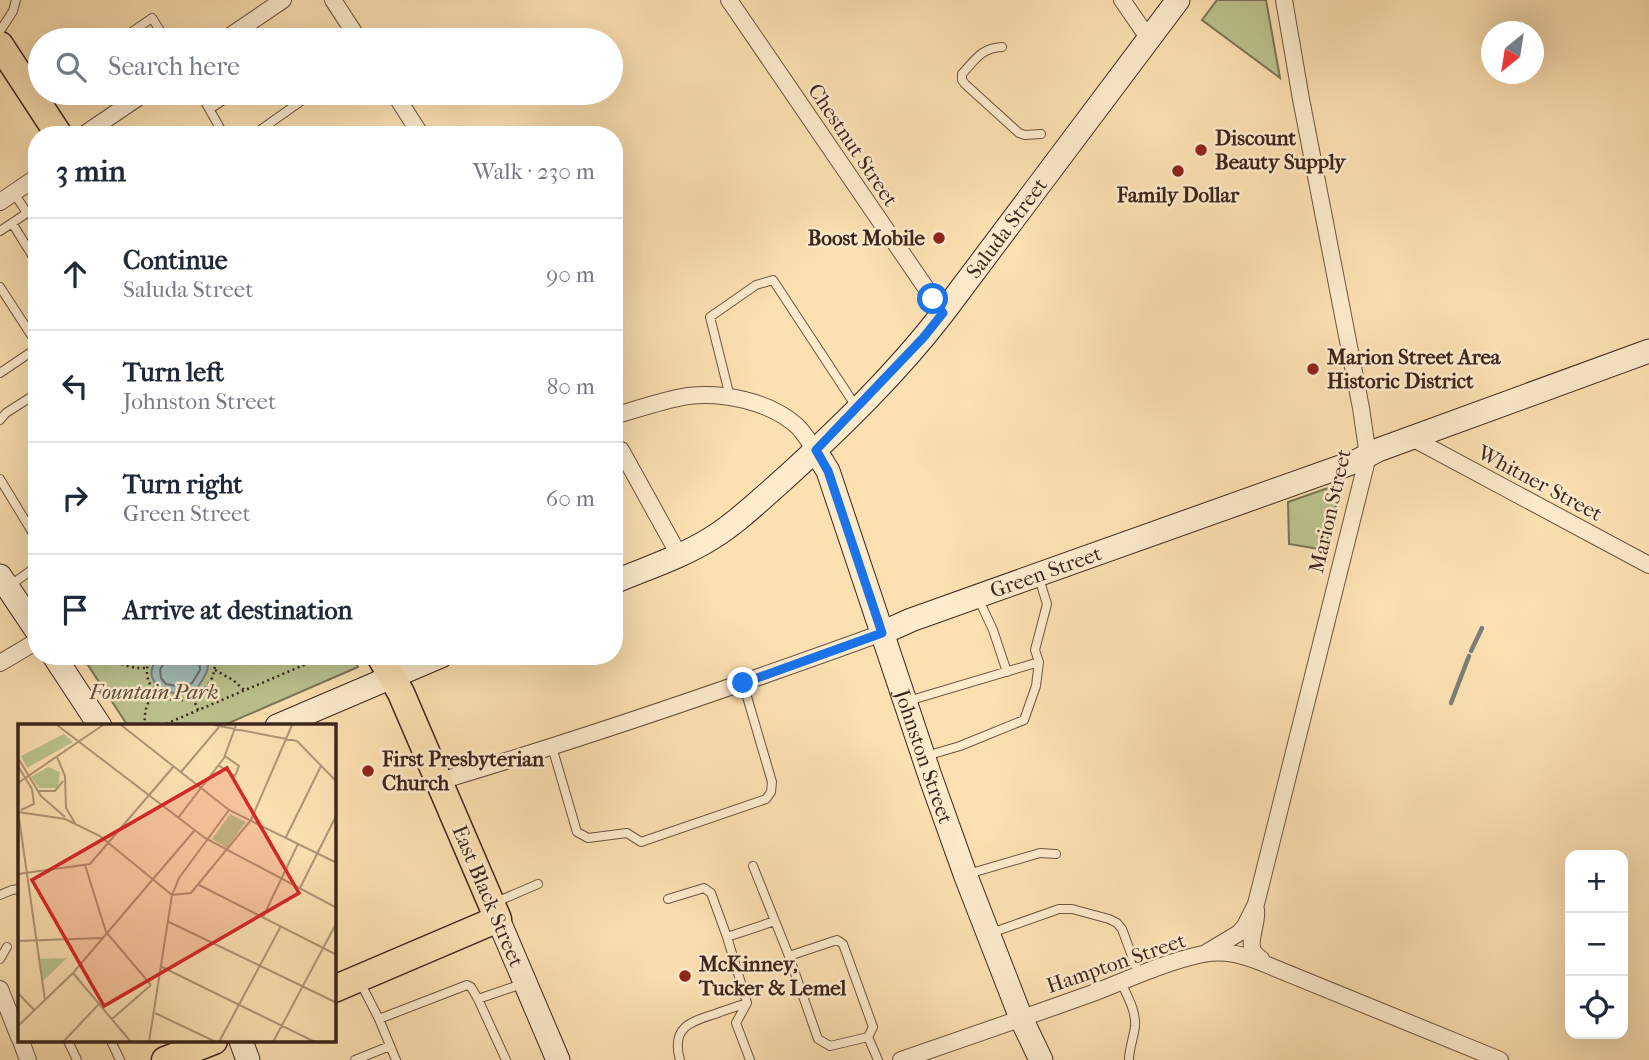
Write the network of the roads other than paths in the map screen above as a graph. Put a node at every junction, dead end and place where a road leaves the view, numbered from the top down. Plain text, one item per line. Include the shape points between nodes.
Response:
1 (16, 0) edge
2 (283, 0) edge
3 (333, 0) edge
4 (729, 0) edge
5 (1122, 0) edge
6 (1178, 0) edge
7 (1284, 0) edge
8 (137, 28) edge
9 (158, 28) edge
10 (242, 28) edge
11 (351, 28) edge
12 (0, 31) edge
13 (1149, 39) junction
14 (0, 45) edge
15 (1002, 47) dead end
16 (28, 87) edge
17 (40, 105) edge
18 (127, 105) edge
19 (207, 105) edge
20 (215, 105) edge
21 (296, 105) edge
22 (402, 105) edge
23 (209, 109) junction
24 (54, 126) edge
25 (96, 126) edge
26 (219, 126) edge
27 (266, 126) edge
28 (415, 126) edge
29 (1041, 134) dead end
30 (28, 183) edge
31 (7, 198) edge
32 (27, 213) joint
33 (12, 223) junction
34 (0, 231) edge
35 (28, 249) edge
36 (0, 287) edge
37 (943, 313) junction
38 (28, 332) edge
39 (1649, 351) edge
40 (28, 353) edge
41 (0, 373) edge
42 (730, 397) junction
43 (28, 399) edge
44 (857, 408) junction
45 (623, 414) edge
46 (0, 420) edge
47 (1412, 439) junction
48 (816, 450) junction
49 (623, 454) edge
50 (1368, 455) junction
51 (0, 479) edge
52 (28, 525) edge
53 (679, 555) junction
54 (1649, 565) edge
55 (28, 570) edge
56 (1038, 575) junction
57 (623, 578) edge
58 (4, 582) edge
59 (978, 596) junction
60 (28, 618) edge
61 (882, 633) junction
62 (28, 647) edge
63 (1039, 662) junction
64 (0, 663) edge
65 (60, 665) edge
66 (387, 667) edge
67 (1007, 672) junction
68 (743, 683) junction
69 (906, 701) junction
70 (99, 724) edge
71 (281, 724) edge
72 (552, 747) junction
73 (924, 757) junction
74 (440, 781) junction
75 (1056, 854) dead end
76 (753, 866) dead end
77 (965, 874) junction
78 (538, 884) dead end
79 (18, 889) edge
80 (0, 895) edge
81 (668, 899) dead end
82 (1255, 904) junction
83 (494, 912) junction
84 (775, 921) junction
85 (988, 934) junction
86 (727, 936) junction
87 (7, 947) dead end
88 (1204, 954) junction
89 (789, 956) junction
90 (0, 959) edge
91 (1261, 962) junction
92 (1139, 975) junction
93 (359, 979) junction
94 (1121, 982) junction
95 (525, 983) junction
96 (336, 988) edge
97 (0, 989) edge
98 (478, 999) junction
99 (747, 1003) junction
100 (14, 1008) edge
101 (1021, 1018) junction
102 (379, 1019) junction
103 (18, 1029) edge
104 (868, 1037) junction
105 (21, 1042) edge
106 (68, 1042) edge
107 (111, 1042) edge
108 (211, 1042) edge
109 (241, 1042) edge
110 (390, 1046) junction
111 (679, 1058) edge
112 (28, 1060) edge
113 (77, 1060) edge
114 (120, 1060) edge
115 (164, 1060) edge
116 (248, 1060) edge
117 (355, 1060) edge
118 (397, 1060) edge
119 (506, 1060) edge
120 (557, 1060) edge
121 (750, 1060) edge
122 (878, 1060) edge
123 (901, 1060) edge
124 (1041, 1060) edge
125 (1129, 1060) edge
126 (1500, 1060) edge

1 - 12 lane
2 - 10 street
3 - 11 street
4 - 37 street, Chestnut Street
5 - 13 street
6 - 13 main road, Saluda Street
7 - 50 street, Marion Street
8 - 9 lane via 152,18
13 - 37 main road, Saluda Street
14 - 16 main road
15 - 29 lane via 979,55 962,80 1019,133
17 - 24 main road
18 - 25 street
19 - 23 lane
20 - 23 lane
21 - 27 lane
22 - 28 street
23 - 26 lane
30 - 31 street
31 - 32 lane
32 - 33 lane
33 - 34 lane
33 - 35 lane
36 - 38 lane
37 - 44 main road, Saluda Street
39 - 47 main road, Green Street
40 - 41 lane
42 - 44 lane via 710,317 756,285 773,280
42 - 45 street via 685,397
42 - 48 street via 780,414 795,424
43 - 46 lane
44 - 48 main road, Saluda Street
47 - 50 main road, Green Street
47 - 54 street, Whitner Street
48 - 53 main road, Saluda Street via 732,526
48 - 61 main road, Johnston Street via 828,471
49 - 53 street
50 - 56 main road, Green Street
50 - 82 street, Marion Street
51 - 52 lane
53 - 57 main road, Saluda Street
55 - 58 lane
56 - 59 main road, Green Street
56 - 63 lane via 1046,604 1035,650
58 - 60 main road
59 - 61 main road, Green Street
59 - 67 lane
61 - 68 street, Green Street
61 - 69 main road, Johnston Street
62 - 64 street
63 - 67 lane
63 - 73 lane via 1024,720
65 - 70 main road
66 - 71 main road
66 - 74 main road, East Black Street
67 - 69 lane
68 - 72 street, Green Street
68 - 72 lane via 771,792 766,799 653,838 641,842 626,834 588,838 577,832
69 - 73 main road, Johnston Street
72 - 74 street, Green Street
73 - 77 main road, Johnston Street
74 - 83 main road, East Black Street
75 - 77 lane via 1040,853
76 - 84 lane
77 - 85 main road, Johnston Street
78 - 83 lane
79 - 80 lane
81 - 86 lane via 704,888 711,893
82 - 88 street, Marion Street via 1239,933
82 - 91 street, Marion Street via 1258,918 1252,943
83 - 93 main road
83 - 95 main road, East Black Street
84 - 86 lane
84 - 89 lane
85 - 92 lane via 1059,909 1109,919 1122,929
85 - 101 main road, Johnston Street
86 - 99 lane
87 - 90 lane
88 - 91 street, Hampton Street via 1232,953
88 - 92 street, Hampton Street
89 - 104 lane via 818,1039 830,1046
89 - 104 lane via 837,940 843,944 873,1027
91 - 126 street, Hampton Street
92 - 94 street, Hampton Street
93 - 96 main road
93 - 102 lane
94 - 101 street, Hampton Street
94 - 125 lane via 1134,1013
95 - 98 lane
95 - 120 main road, East Black Street
97 - 100 street
98 - 102 lane via 467,985
98 - 119 lane
99 - 111 lane via 684,1026 677,1042
99 - 121 lane via 736,1023
100 - 103 street
101 - 123 street, Hampton Street
101 - 124 main road, Johnston Street
102 - 110 lane
104 - 122 lane
105 - 112 street
106 - 113 lane
107 - 114 lane
108 - 115 main road
109 - 116 main road
110 - 117 lane
110 - 118 lane

